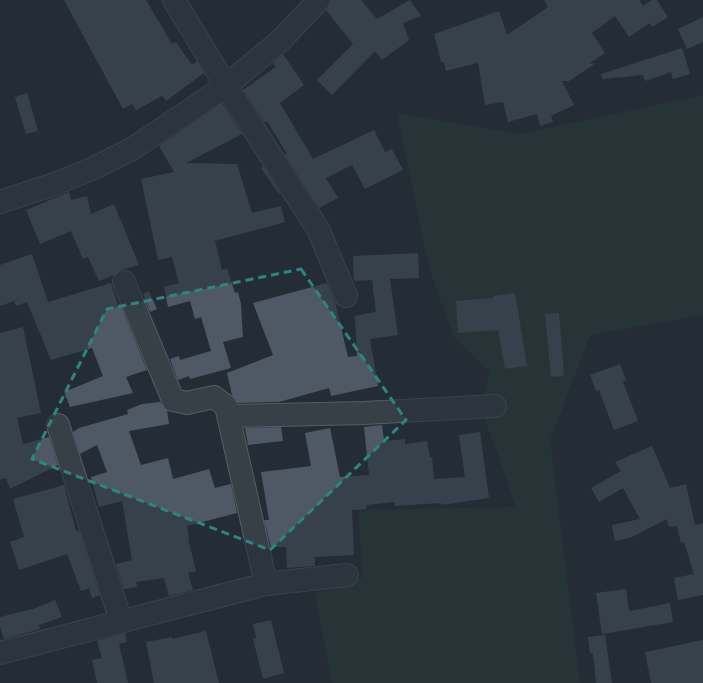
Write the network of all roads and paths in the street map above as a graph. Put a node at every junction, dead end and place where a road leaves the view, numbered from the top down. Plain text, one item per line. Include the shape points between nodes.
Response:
1 (174, 0) edge
2 (319, 0) edge
3 (226, 86) junction
4 (0, 202) edge
5 (124, 282) dead end
6 (346, 296) dead end
7 (495, 406) dead end
8 (228, 416) junction
9 (58, 425) dead end
10 (347, 575) dead end
11 (266, 584) junction
12 (121, 621) junction
13 (0, 652) edge

1 - 3 street
2 - 3 street via 280,40
3 - 4 street via 132,149 55,184
3 - 6 street via 318,229
5 - 8 street via 173,400 187,403 214,397 226,406
7 - 8 street via 364,413
8 - 11 street
9 - 12 street
10 - 11 street
11 - 12 street
12 - 13 street

